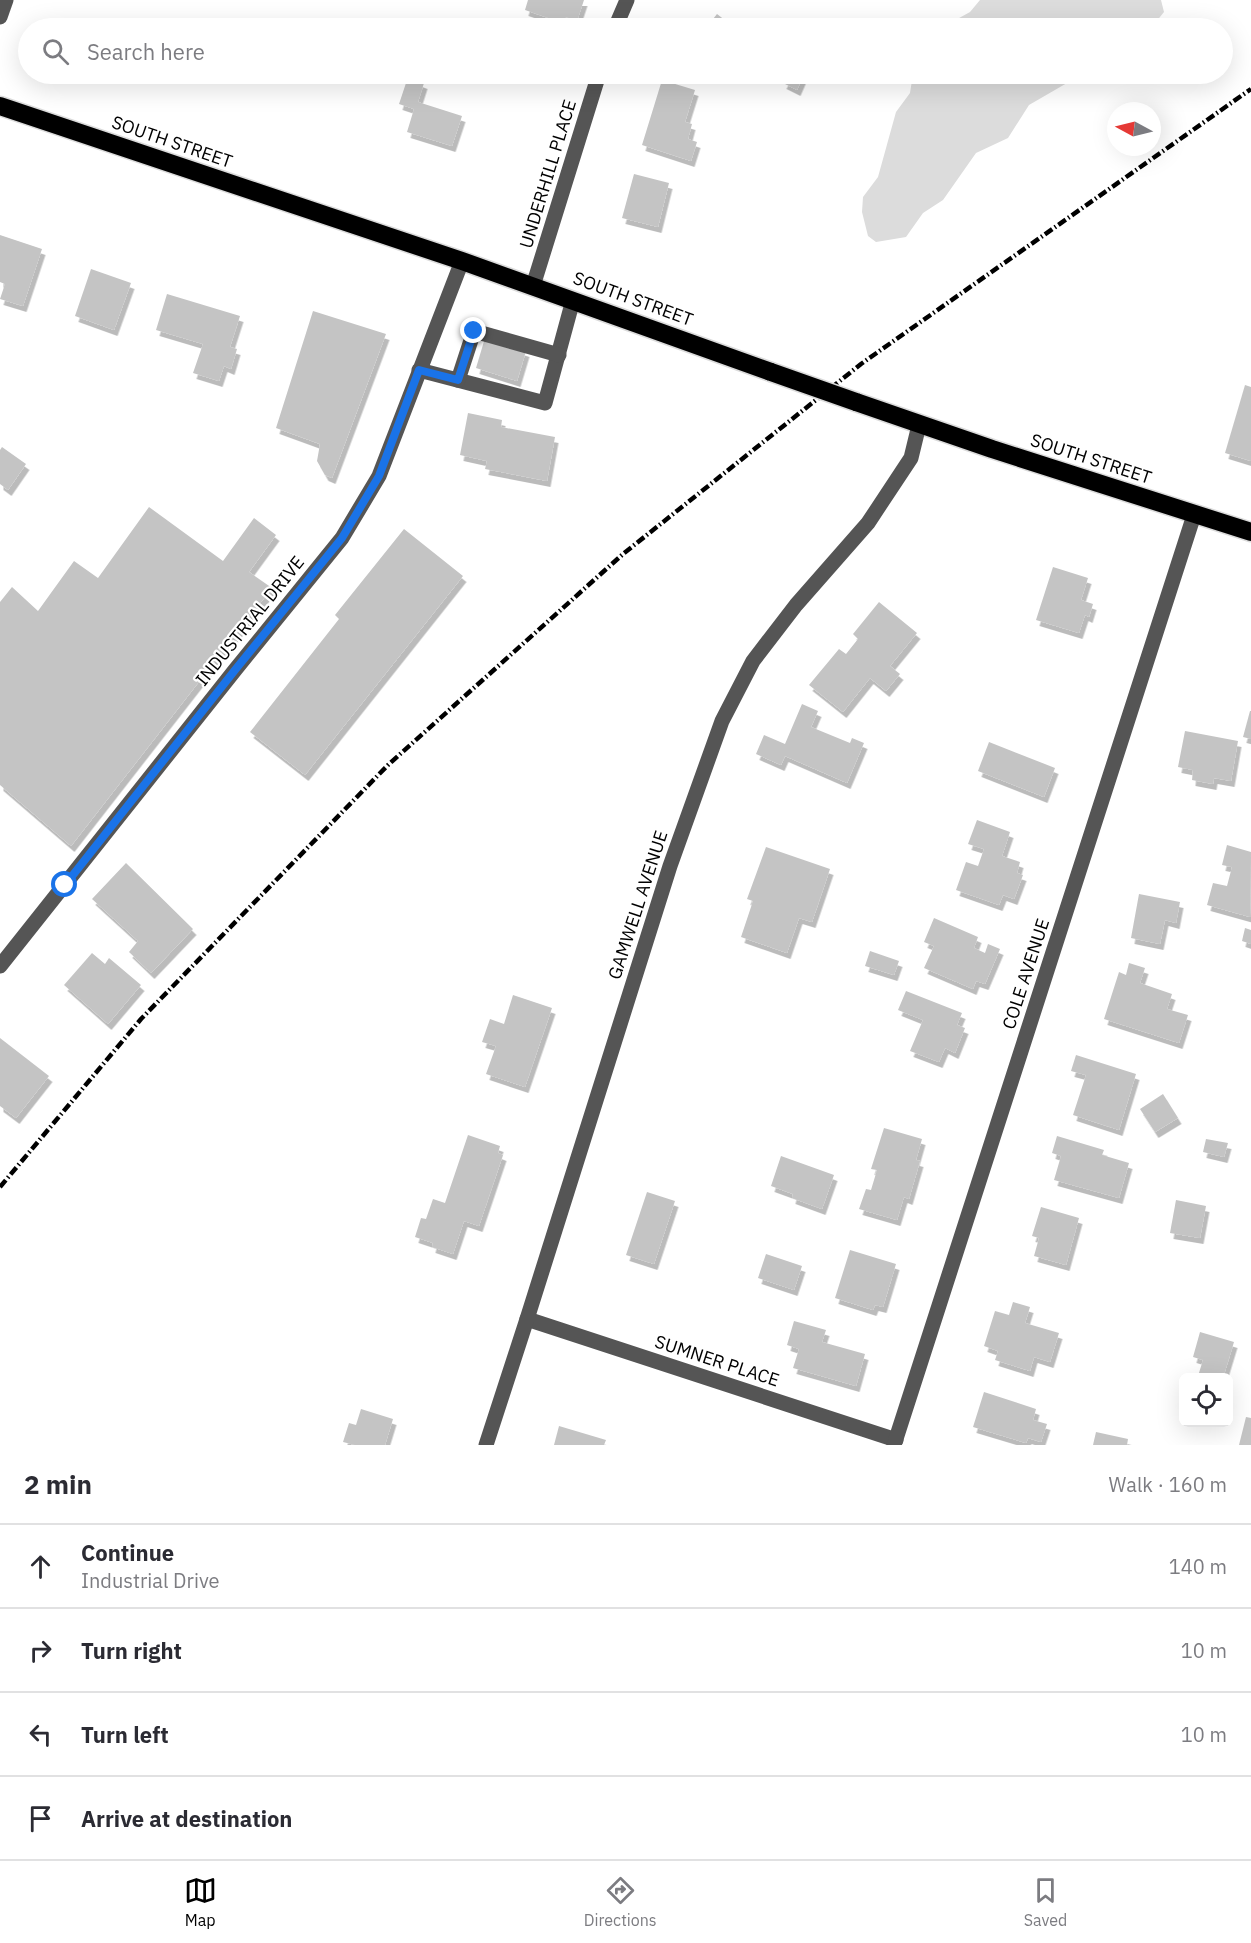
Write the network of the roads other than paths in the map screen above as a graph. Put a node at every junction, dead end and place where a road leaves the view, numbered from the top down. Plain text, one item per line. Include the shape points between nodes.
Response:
1 (6, 0) edge
2 (627, 0) edge
3 (0, 17) edge
4 (619, 18) edge
5 (596, 84) edge
6 (0, 106) edge
7 (462, 261) junction
8 (534, 286) junction
9 (573, 300) junction
10 (559, 355) junction
11 (419, 370) junction
12 (458, 380) junction
13 (920, 425) junction
14 (1194, 515) junction
15 (1251, 532) edge
16 (0, 966) edge
17 (527, 1319) junction
18 (895, 1442) edge
19 (486, 1445) edge

1 - 3 street
2 - 4 street
5 - 8 street, UNDERHILL PLACE
6 - 7 highway, SOUTH STREET
7 - 8 highway, SOUTH STREET
7 - 11 street, INDUSTRIAL DRIVE
8 - 9 highway, SOUTH STREET
9 - 10 street
9 - 13 highway, SOUTH STREET, bridge
10 - 12 street via 474,331
10 - 12 street via 545,403
11 - 12 street
11 - 16 street, INDUSTRIAL DRIVE via 379,476 342,538
13 - 14 highway, SOUTH STREET
13 - 17 street, GAMWELL AVENUE via 911,458 868,523 753,661 722,721 670,866
14 - 15 highway, SOUTH STREET
14 - 18 street, COLE AVENUE
17 - 18 street, SUMNER PLACE
17 - 19 street, GAMWELL AVENUE

